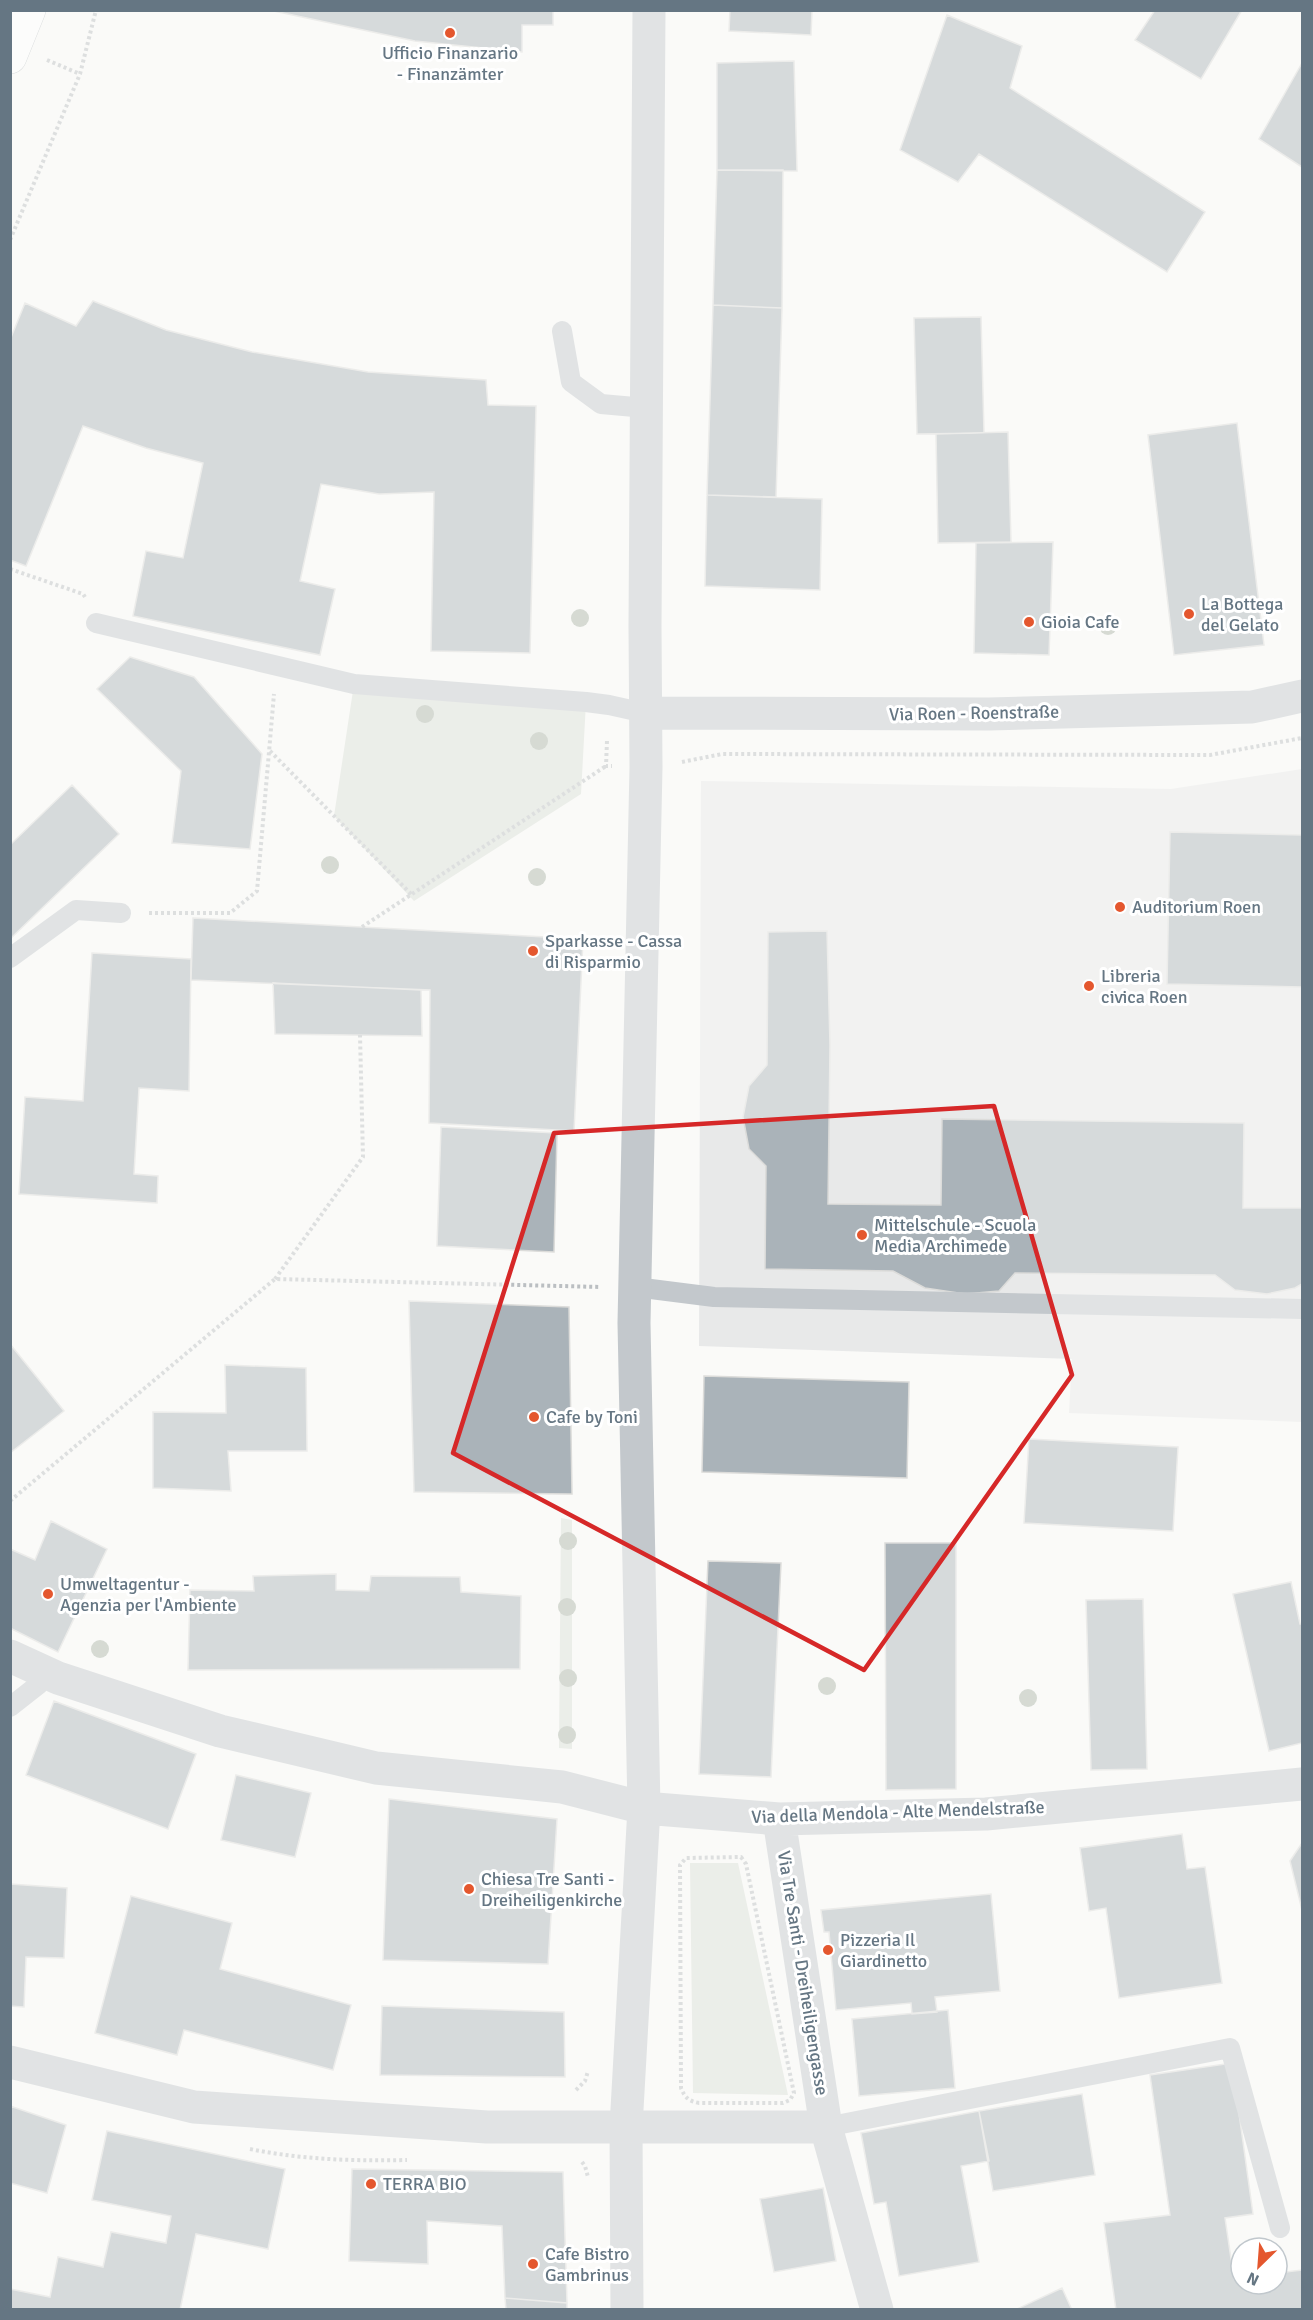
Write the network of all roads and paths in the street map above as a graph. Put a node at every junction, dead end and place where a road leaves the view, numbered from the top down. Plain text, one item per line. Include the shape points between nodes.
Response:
1 (29, 10) edge
2 (96, 10) edge
3 (650, 10) edge
4 (10, 57) edge
5 (10, 240) edge
6 (562, 331) dead end
7 (646, 408) junction
8 (10, 569) edge
9 (96, 623) joint
10 (276, 667) junction
11 (1302, 696) edge
12 (645, 713) junction
13 (1302, 738) edge
14 (269, 750) junction
15 (722, 754) dead end
16 (606, 766) dead end
17 (412, 895) junction
18 (121, 913) joint
19 (362, 927) dead end
20 (10, 958) edge
21 (360, 1035) dead end
22 (275, 1279) junction
23 (635, 1287) junction
24 (1302, 1309) edge
25 (10, 1501) edge
26 (10, 1656) edge
27 (45, 1672) junction
28 (10, 1707) edge
29 (1302, 1784) edge
30 (644, 1808) junction
31 (779, 1820) junction
32 (10, 2062) edge
33 (699, 2103) joint
34 (626, 2127) junction
35 (826, 2127) junction
36 (244, 2148) dead end
37 (418, 2160) dead end
38 (579, 2160) dead end
39 (588, 2184) dead end
40 (1280, 2228) dead end
41 (627, 2310) edge
42 (877, 2310) edge

1 - 4 main road
2 - 5 path via 80,74
3 - 7 street
6 - 7 lane via 571,382 602,404
7 - 12 street
8 - 9 path via 83,594
9 - 10 lane
10 - 12 lane via 354,684 586,702
10 - 14 path
11 - 12 street, Via Roen - Roenstraße via 1252,707 1024,713
12 - 23 street
13 - 15 path via 1210,755
14 - 17 path
14 - 18 path via 257,891 230,913
16 - 17 path
17 - 19 path
18 - 20 lane via 76,910
21 - 22 path via 363,1157
22 - 23 path
22 - 25 path
23 - 24 lane via 714,1297
23 - 30 street
26 - 27 street, Via della Mendola - Alte Mendelstraße
27 - 28 lane via 38,1685
27 - 30 street, Via della Mendola - Alte Mendelstraße via 220,1731 376,1768 562,1787
29 - 31 street, Via della Mendola - Alte Mendelstraße via 986,1814
30 - 31 street, Via della Mendola - Alte Mendelstraße
30 - 34 street
31 - 35 street, Via Tre Santi - Dreiheiligengasse
32 - 34 street via 195,2107 487,2127
33 - 33 path via 783,2103 794,2093 746,1864 741,1857 686,1858 680,1865 681,2088 684,2096
34 - 35 street
34 - 41 street
35 - 40 lane via 1230,2048
35 - 42 street, Via Tre Santi - Dreiheiligengasse
36 - 37 path via 337,2161
38 - 39 path via 585,2166

